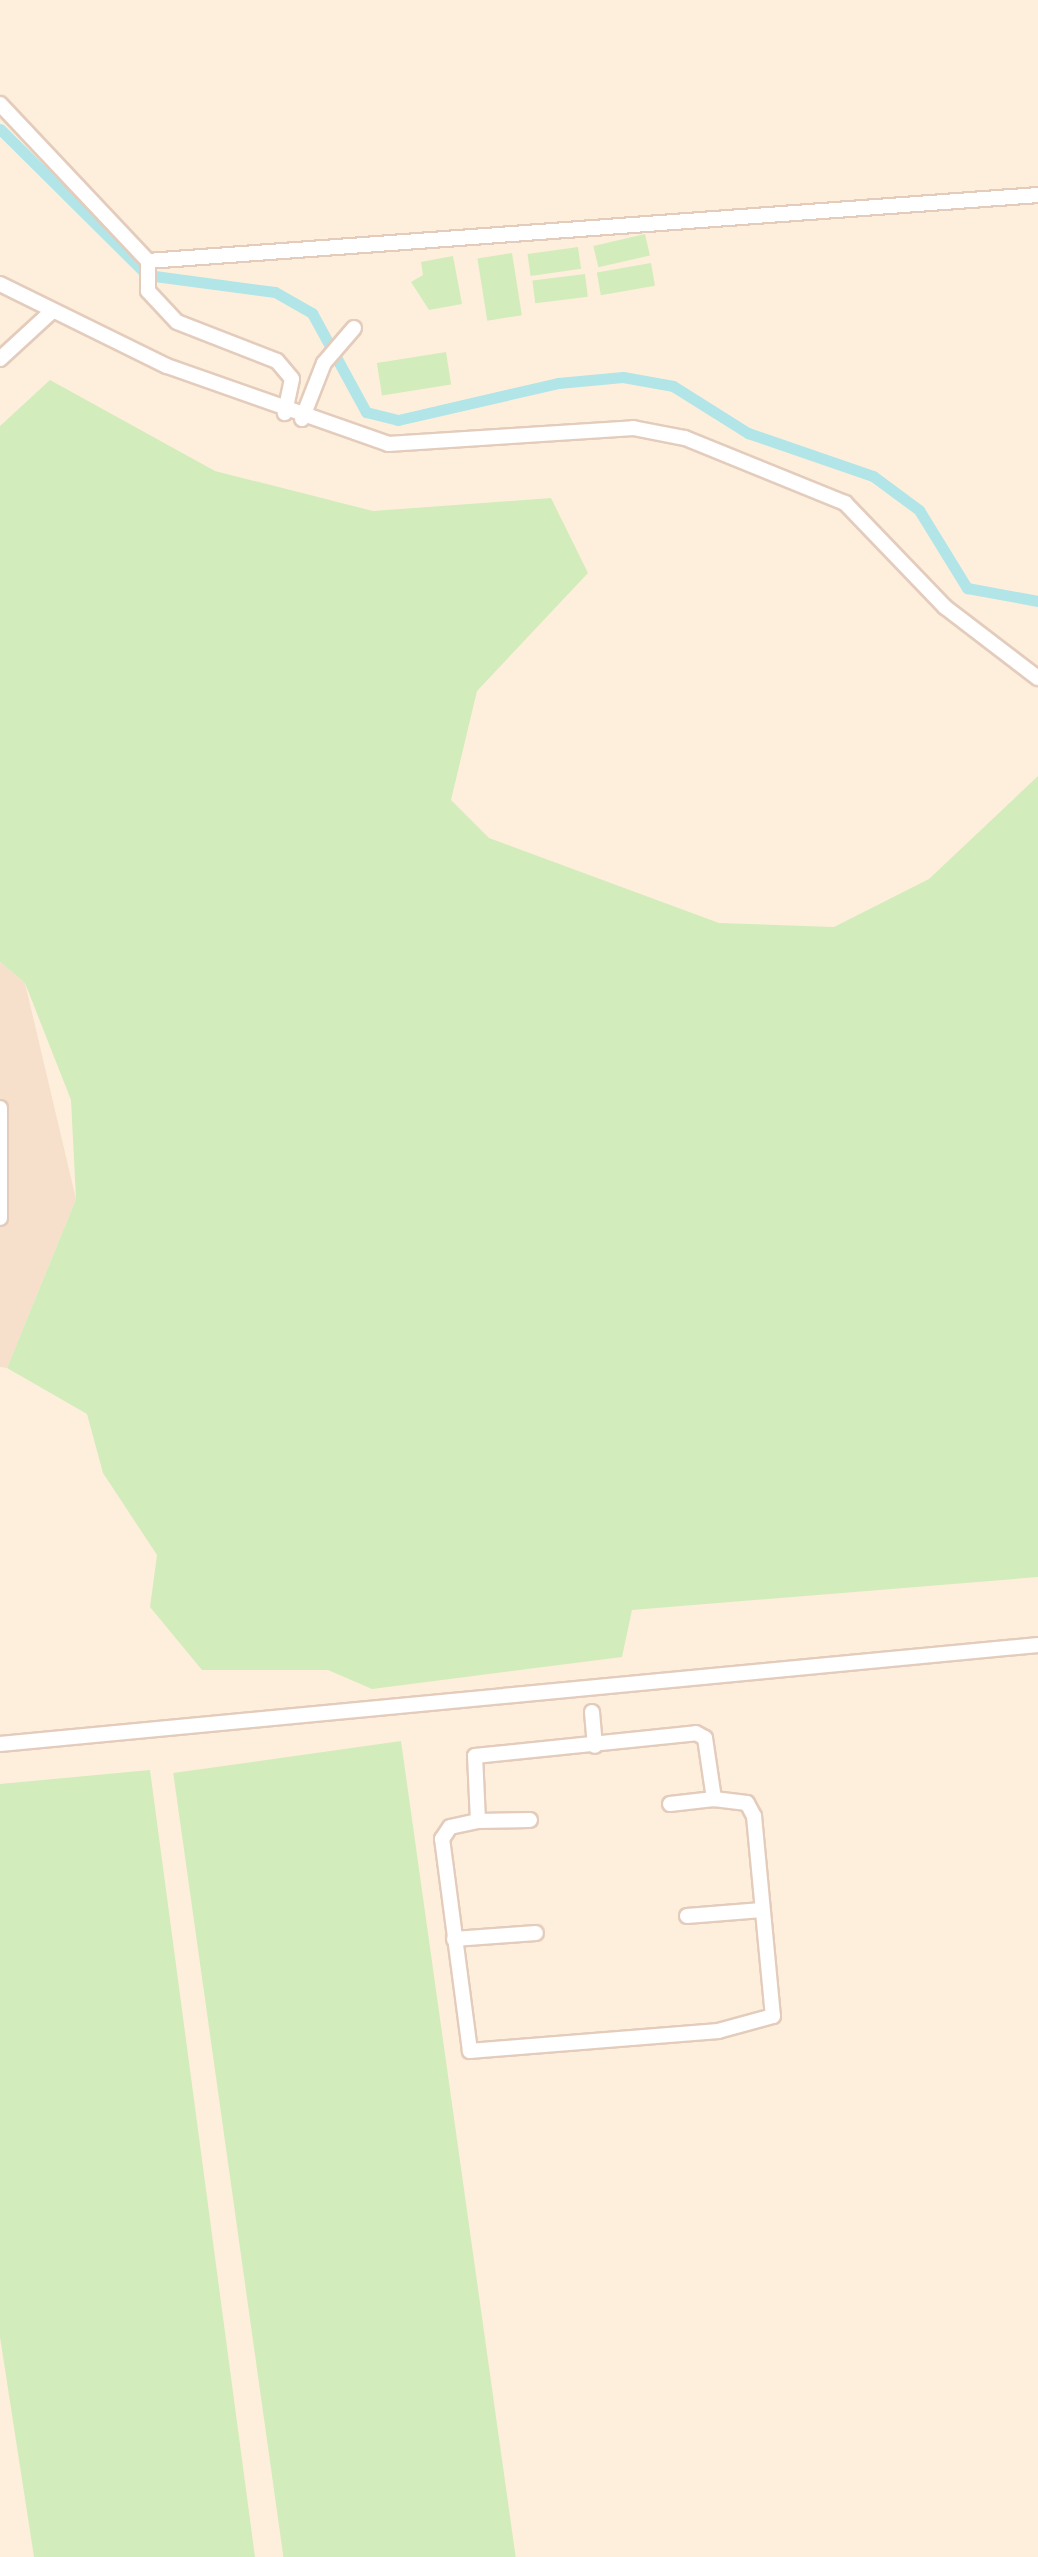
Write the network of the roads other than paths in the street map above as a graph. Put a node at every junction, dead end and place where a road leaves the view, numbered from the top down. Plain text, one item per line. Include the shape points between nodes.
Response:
1 (0, 104) edge
2 (1038, 195) edge
3 (148, 261) junction
4 (0, 284) edge
5 (50, 313) junction
6 (354, 328) dead end
7 (0, 359) edge
8 (285, 413) junction
9 (302, 418) junction
10 (1038, 678) edge
11 (0, 1108) edge
12 (0, 1218) edge
13 (1038, 1645) edge
14 (592, 1712) dead end
15 (0, 1744) edge
16 (595, 1746) junction
17 (714, 1799) junction
18 (670, 1804) dead end
19 (530, 1820) dead end
20 (478, 1821) junction
21 (762, 1910) junction
22 (687, 1916) dead end
23 (536, 1933) dead end
24 (454, 1939) junction

1 - 3 street
2 - 3 street
3 - 8 street via 148,291 177,322 277,360 292,379
4 - 5 street
5 - 7 street
5 - 8 street
6 - 9 street via 324,363
8 - 9 street
9 - 10 street via 403,446 633,428 686,438 845,503 945,607
11 - 12 street
13 - 15 street
14 - 16 street
16 - 17 street via 702,1734
16 - 20 street via 480,1752
17 - 18 street
17 - 21 street via 746,1802 754,1816
19 - 20 street
20 - 24 street via 450,1827 442,1838
21 - 22 street
21 - 24 street via 773,2016 718,2031 474,2052 466,2047
23 - 24 street

